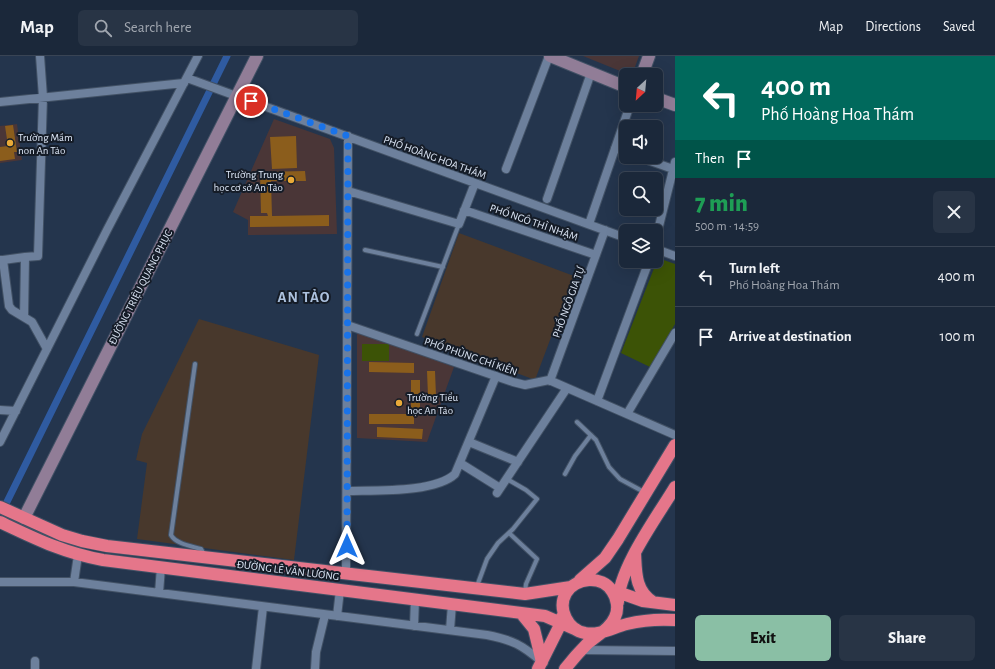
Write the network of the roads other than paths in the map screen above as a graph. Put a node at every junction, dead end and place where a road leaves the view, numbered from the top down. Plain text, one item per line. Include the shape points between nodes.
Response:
1 (40, 56) edge
2 (198, 56) edge
3 (256, 56) edge
4 (549, 56) edge
5 (649, 56) edge
6 (645, 68) edge
7 (591, 73) junction
8 (186, 81) junction
9 (619, 84) edge
10 (237, 96) junction
11 (43, 97) junction
12 (663, 101) edge
13 (0, 102) edge
14 (675, 105) edge
15 (628, 112) edge
16 (348, 136) junction
17 (615, 148) junction
18 (619, 149) edge
19 (663, 162) edge
20 (674, 165) edge
21 (506, 169) dead end
22 (475, 183) junction
23 (348, 191) junction
24 (547, 199) dead end
25 (464, 210) junction
26 (459, 224) junction
27 (589, 224) junction
28 (659, 224) edge
29 (605, 230) junction
30 (619, 235) edge
31 (365, 250) dead end
32 (663, 252) edge
33 (596, 256) junction
34 (675, 256) edge
35 (25, 257) junction
36 (2, 260) edge
37 (442, 267) junction
38 (646, 268) edge
39 (24, 317) junction
40 (347, 326) junction
41 (675, 333) edge
42 (417, 334) dead end
43 (47, 349) junction
44 (195, 364) dead end
45 (496, 376) junction
46 (550, 381) junction
47 (567, 388) junction
48 (597, 401) junction
49 (0, 410) edge
50 (16, 410) junction
51 (627, 414) junction
52 (577, 422) dead end
53 (591, 435) junction
54 (675, 435) edge
55 (0, 442) edge
56 (469, 442) junction
57 (675, 445) edge
58 (518, 462) junction
59 (460, 463) junction
60 (565, 474) dead end
61 (507, 479) junction
62 (675, 487) edge
63 (347, 491) junction
64 (646, 493) junction
65 (0, 507) edge
66 (21, 517) junction
67 (6, 524) edge
68 (509, 533) junction
69 (635, 553) junction
70 (78, 555) junction
71 (205, 557) junction
72 (161, 567) junction
73 (346, 574) junction
74 (0, 582) edge
75 (74, 582) junction
76 (571, 587) junction
77 (477, 588) junction
78 (340, 590) junction
79 (615, 591) junction
80 (159, 593) junction
81 (525, 594) junction
82 (415, 599) junction
83 (654, 603) junction
84 (452, 604) junction
85 (675, 605) edge
86 (263, 607) junction
87 (563, 610) junction
88 (521, 613) junction
89 (326, 615) junction
90 (338, 616) junction
91 (675, 620) edge
92 (561, 623) junction
93 (414, 626) junction
94 (450, 630) junction
95 (577, 630) junction
96 (605, 631) junction
97 (582, 650) junction
98 (675, 651) edge
99 (540, 666) edge
100 (256, 669) edge
101 (315, 669) edge
102 (565, 669) edge

1 - 11 street
2 - 8 street
3 - 10 street, ĐƯỜNG TRIỆU QUANG PHỤC
4 - 7 street
4 - 21 street
5 - 6 street
7 - 9 street
7 - 24 street
8 - 10 street, PHỐ HOÀNG HOA THÁM
8 - 11 street
8 - 43 street
10 - 16 street, PHỐ HOÀNG HOA THÁM
10 - 66 street, ĐƯỜNG TRIỆU QUANG PHỤC
11 - 13 street
11 - 35 street via 38,256
12 - 14 street
15 - 17 street
16 - 22 street, PHỐ HOÀNG HOA THÁM
16 - 23 street
17 - 18 street
17 - 27 street
19 - 20 street
20 - 28 street
22 - 25 street
22 - 27 street, PHỐ HOÀNG HOA THÁM
23 - 26 street
23 - 40 street
25 - 26 street
25 - 33 street, PHỐ NGÔ THÌ NHẬM
26 - 37 lane
27 - 29 street, PHỐ HOÀNG HOA THÁM
29 - 30 street, PHỐ HOÀNG HOA THÁM
29 - 33 street, PHỐ NGÔ GIA TỰ
31 - 37 lane
32 - 34 street
33 - 46 street, PHỐ NGÔ GIA TỰ
35 - 36 street
35 - 39 street
36 - 39 street via 9,306
37 - 42 lane
38 - 48 street
39 - 43 street via 34,326
40 - 45 street, PHỐ PHÙNG CHÍ KIÊN
40 - 63 street
41 - 51 street
43 - 50 street
44 - 71 lane via 171,535 180,543 201,549
45 - 46 street, PHỐ PHÙNG CHÍ KIÊN via 526,385
45 - 56 street
46 - 47 street
47 - 48 street
47 - 58 street
48 - 51 street
49 - 50 street
50 - 55 street
51 - 54 street
52 - 53 lane
53 - 60 lane
53 - 64 lane via 609,467 620,479
56 - 58 street
56 - 59 street
57 - 64 highway
58 - 61 street
59 - 61 street via 499,491
59 - 63 street via 456,474 440,484 407,489
61 - 68 lane via 537,499
62 - 69 highway
63 - 73 street
64 - 76 highway via 605,558
65 - 66 highway, ĐƯỜNG LÊ VĂN LƯƠNG
66 - 71 highway, ĐƯỜNG LÊ VĂN LƯƠNG via 82,541
67 - 70 highway, ĐƯỜNG LÊ VĂN LƯƠNG via 38,541
68 - 77 lane via 487,559
68 - 81 lane via 537,560 526,584
69 - 79 highway
69 - 83 highway via 638,584 646,597
70 - 72 highway, ĐƯỜNG LÊ VĂN LƯƠNG
70 - 75 street
71 - 73 highway, ĐƯỜNG LÊ VĂN LƯƠNG
72 - 78 highway, ĐƯỜNG LÊ VĂN LƯƠNG
72 - 80 street
73 - 77 highway, ĐƯỜNG LÊ VĂN LƯƠNG
74 - 75 street
75 - 80 street
76 - 79 highway via 588,579 605,583
76 - 81 highway, ĐƯỜNG LÊ VĂN LƯƠNG
76 - 87 highway via 565,597
77 - 81 highway, ĐƯỜNG LÊ VĂN LƯƠNG
78 - 82 highway, ĐƯỜNG LÊ VĂN LƯƠNG
78 - 90 street
79 - 83 highway
79 - 96 highway via 618,607 616,616
80 - 86 street
82 - 84 highway, ĐƯỜNG LÊ VĂN LƯƠNG
82 - 93 street
83 - 85 highway
84 - 88 highway, ĐƯỜNG LÊ VĂN LƯƠNG
84 - 94 street
86 - 89 street
86 - 100 street
87 - 92 highway
87 - 95 highway via 568,622
88 - 92 highway, ĐƯỜNG LÊ VĂN LƯƠNG via 545,616
88 - 99 highway via 534,629
89 - 90 street
89 - 101 street via 316,652
90 - 93 street
91 - 96 highway via 656,619 626,624
92 - 95 highway, ĐƯỜNG LÊ VĂN LƯƠNG
92 - 99 highway
93 - 94 street
94 - 99 street via 508,639 525,648
95 - 96 highway via 586,634
96 - 97 highway
97 - 98 street
97 - 102 highway

